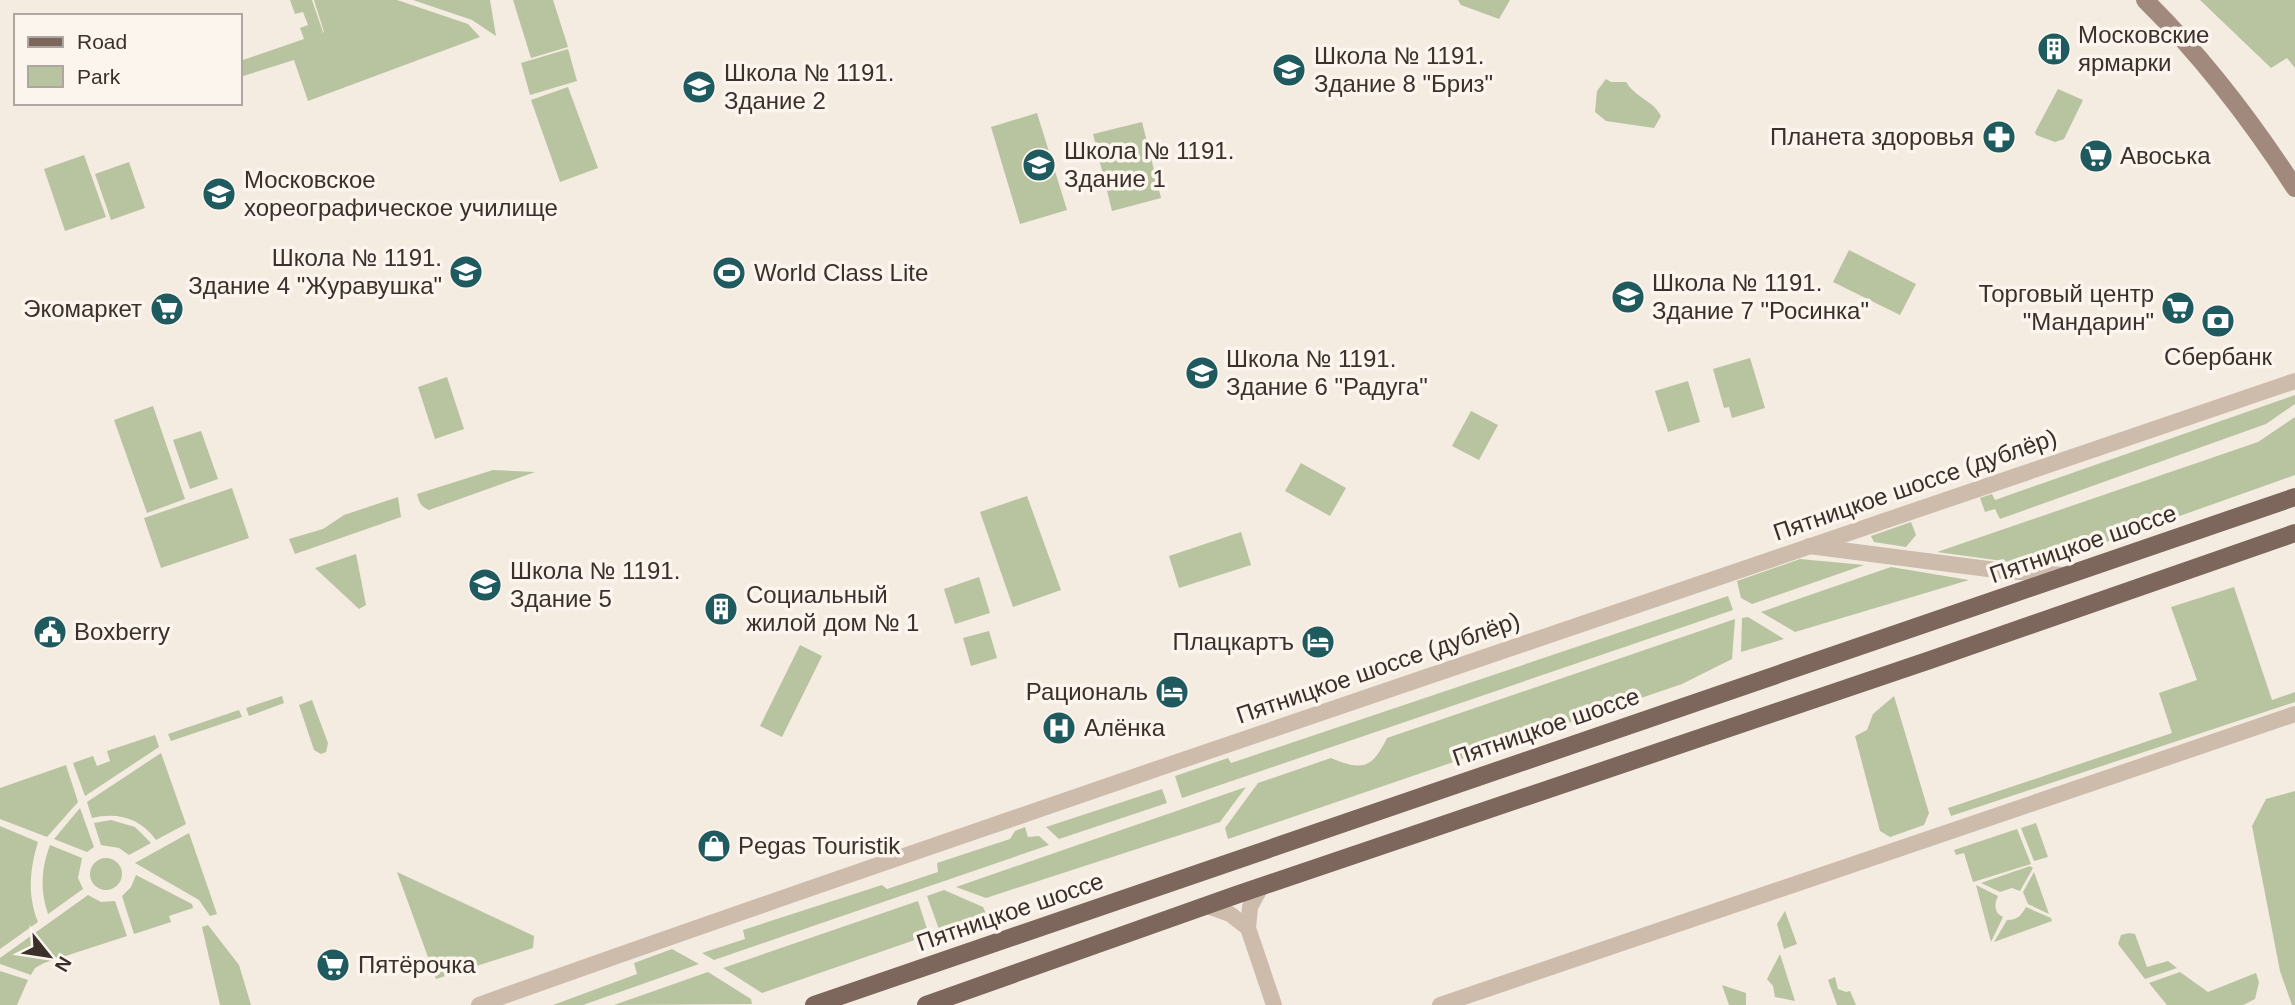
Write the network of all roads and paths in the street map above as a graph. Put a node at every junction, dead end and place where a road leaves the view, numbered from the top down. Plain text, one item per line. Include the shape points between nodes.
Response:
1 (2145, 0) edge
2 (2295, 188) edge
3 (2295, 382) edge
4 (2295, 497) edge
5 (2295, 533) edge
6 (1804, 546) junction
7 (2067, 576) junction
8 (2295, 714) edge
9 (1261, 887) junction
10 (1207, 906) junction
11 (1248, 928) junction
12 (479, 1005) edge
13 (814, 1005) edge
14 (926, 1005) edge
15 (1274, 1005) edge
16 (1440, 1005) edge

1 - 2 main road via 2224,86
3 - 6 street, Пятницкое шоссе (дублёр)
4 - 7 main road, Пятницкое шоссе
5 - 9 main road
6 - 7 street
6 - 12 street, Пятницкое шоссе (дублёр) via 875,864
7 - 13 main road, Пятницкое шоссе
8 - 16 street
9 - 10 main road
9 - 11 street
10 - 11 street via 1230,914
10 - 14 main road
11 - 15 street

